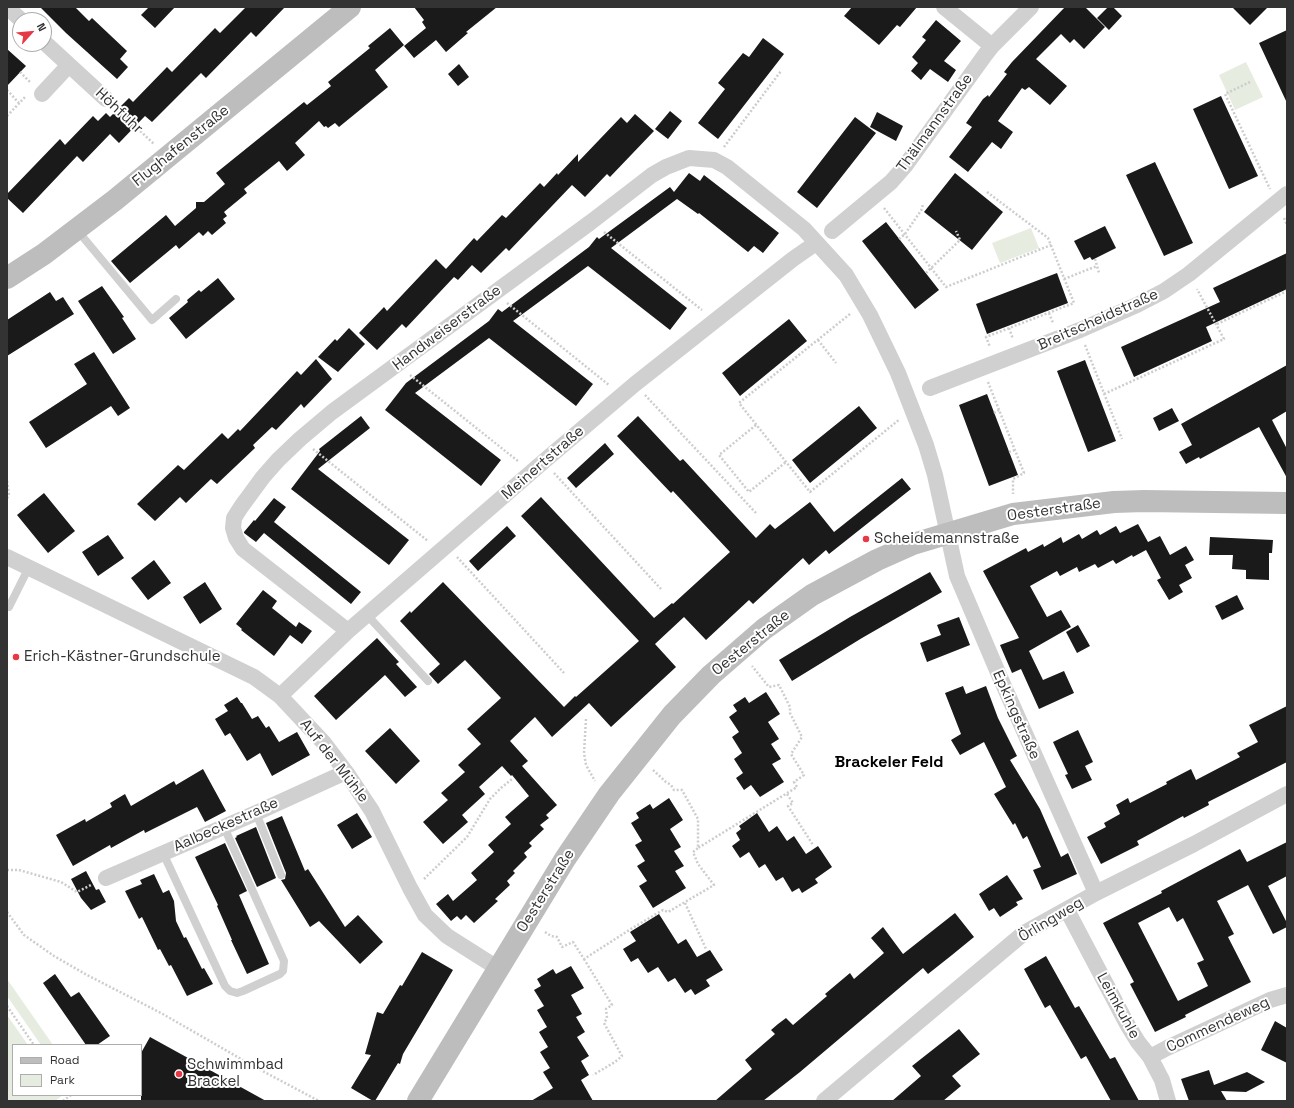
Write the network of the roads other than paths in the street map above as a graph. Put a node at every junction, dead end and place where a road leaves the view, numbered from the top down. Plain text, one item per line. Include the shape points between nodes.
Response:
1 (350, 7) edge
2 (944, 7) edge
3 (1031, 7) edge
4 (992, 46) junction
5 (52, 49) edge
6 (69, 65) junction
7 (36, 93) road end
8 (106, 99) road end
9 (1282, 199) edge
10 (76, 230) junction
11 (832, 231) dead end
12 (816, 243) junction
13 (7, 278) edge
14 (176, 299) dead end
15 (930, 388) dead end
16 (1287, 503) edge
17 (947, 533) junction
18 (7, 557) edge
19 (29, 567) junction
20 (9, 607) dead end
21 (366, 615) junction
22 (348, 631) junction
23 (428, 681) dead end
24 (280, 696) junction
25 (346, 772) junction
26 (1287, 794) edge
27 (256, 813) junction
28 (224, 827) junction
29 (163, 853) junction
30 (281, 875) dead end
31 (106, 878) road end
32 (1096, 893) junction
33 (1068, 910) junction
34 (499, 968) junction
35 (1287, 995) edge
36 (1150, 1057) junction
37 (418, 1101) edge
38 (824, 1101) edge
39 (1168, 1101) edge

1 - 10 street, Flughafenstraße
2 - 4 street
3 - 4 street, Thälmannstraße
4 - 11 street, Thälmannstraße via 905,166 891,182
5 - 6 street, Höhfuhr
6 - 7 street
6 - 8 street, Höhfuhr
9 - 15 street, Breitscheidstraße via 1164,291 1080,330
10 - 13 street, Flughafenstraße
10 - 14 lane via 152,320
12 - 17 street via 846,276 870,315 898,373 926,444
12 - 21 street, Meinertstraße via 635,384
12 - 22 street, Handweiserstraße via 804,229 727,168 714,160 689,158 652,175 332,412 278,460 241,507 234,518 233,528 243,549
16 - 17 street, Oesterstraße via 1114,502 1013,514
17 - 32 street, Epkingstraße via 957,576 998,675
17 - 34 street, Oesterstraße via 877,560 812,595 764,629 711,675 672,715 609,794 565,859
18 - 19 street, Auf der Mühle
19 - 20 lane
19 - 24 street, Auf der Mühle via 254,677
21 - 22 street, Meinertstraße
21 - 23 lane
22 - 24 street, Meinertstraße
24 - 25 street, Auf der Mühle via 324,743
25 - 27 street, Aalbeckestraße
25 - 34 street, Auf der Mühle via 372,811 425,915 448,936
26 - 32 street, Örlingweg
27 - 28 street, Aalbeckestraße
27 - 30 lane
28 - 29 street, Aalbeckestraße
28 - 29 lane via 284,961 280,974 243,991 237,993 225,986
29 - 31 street, Aalbeckestraße
32 - 33 street, Örlingweg
33 - 36 street, Leimkuhle via 1127,1024
33 - 38 street, Örlingweg via 1024,933
34 - 37 street, Oesterstraße
35 - 36 street, Commendeweg via 1270,1000
36 - 39 street, Leimkuhle via 1162,1080

